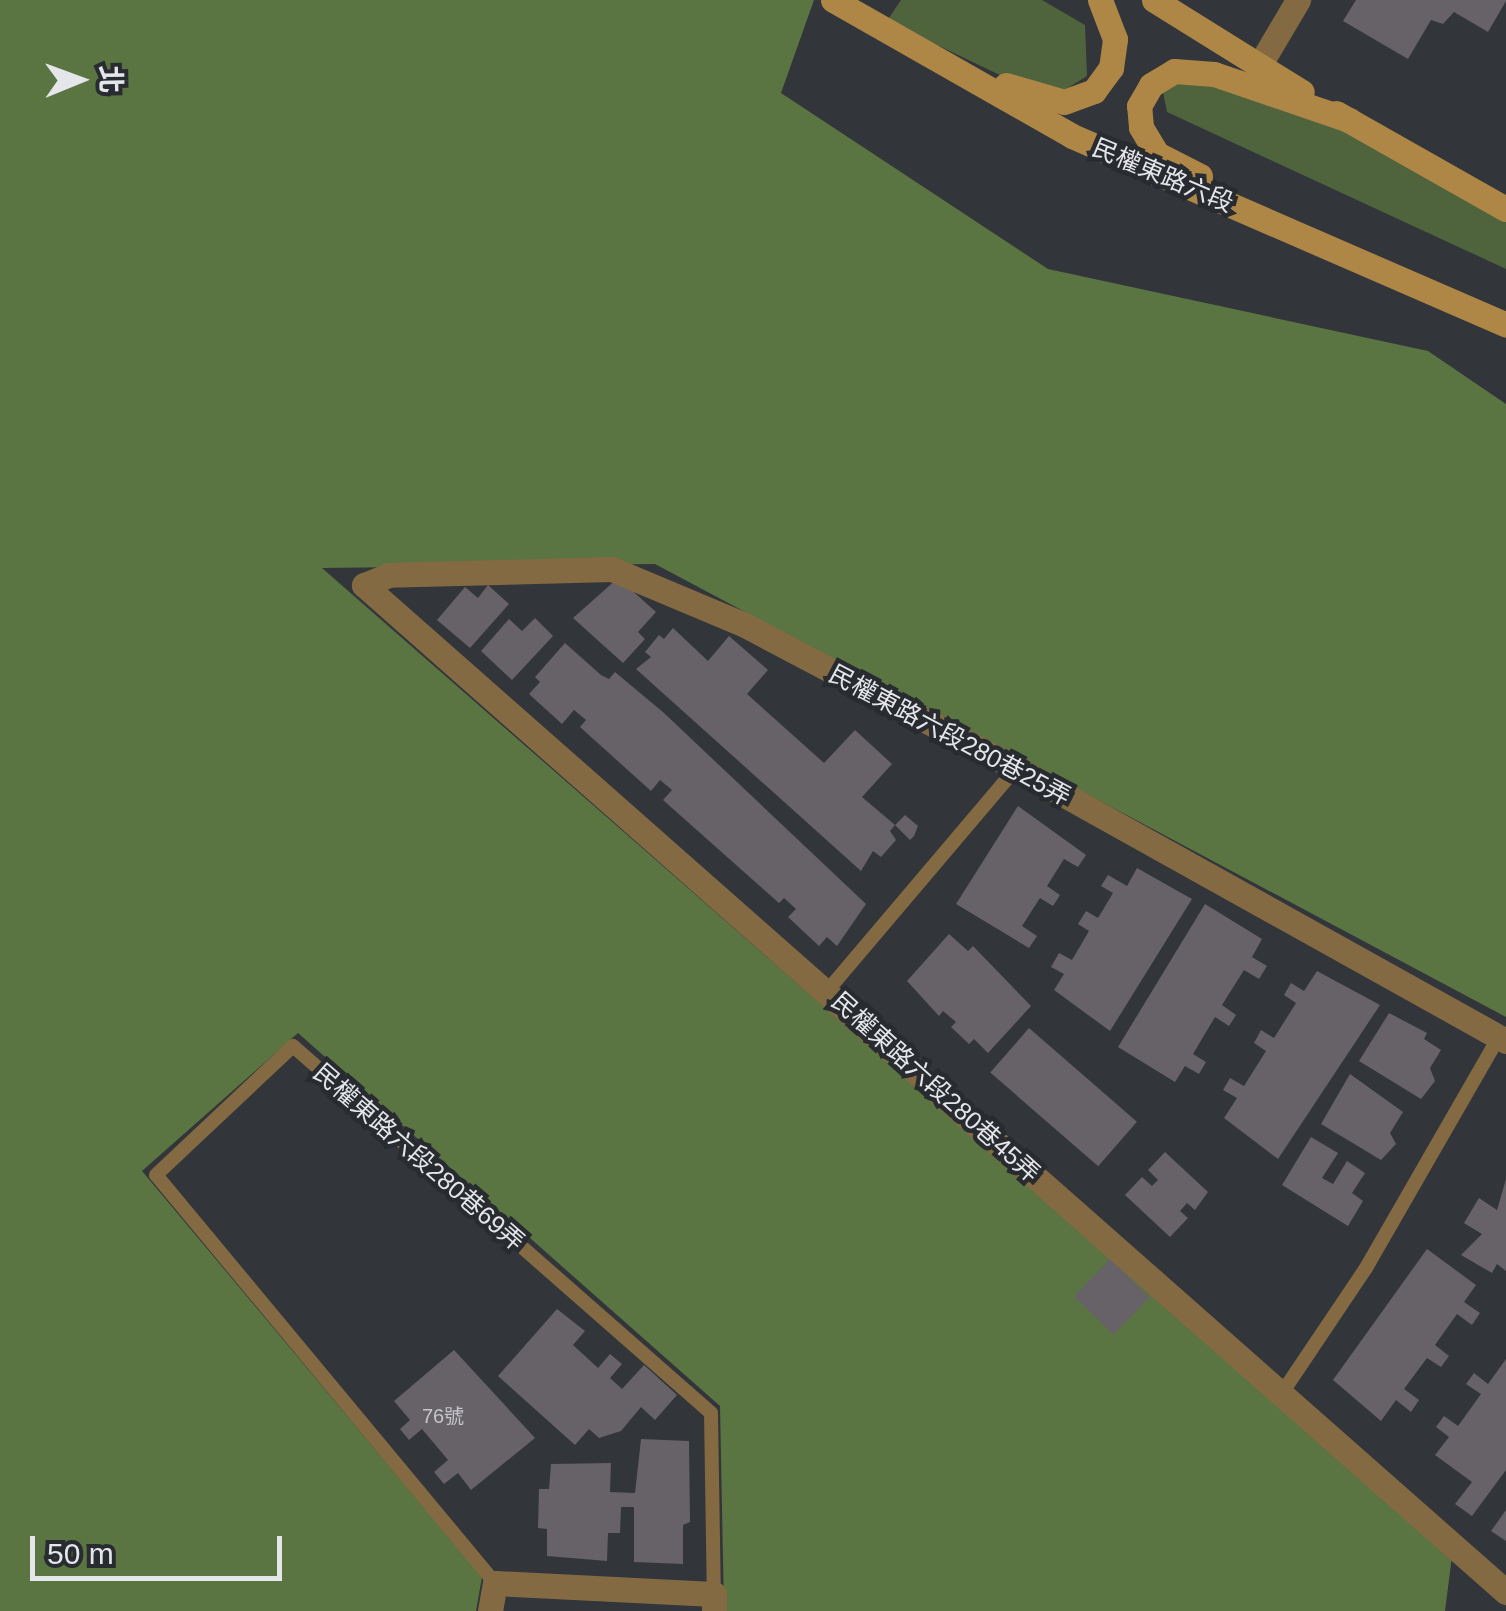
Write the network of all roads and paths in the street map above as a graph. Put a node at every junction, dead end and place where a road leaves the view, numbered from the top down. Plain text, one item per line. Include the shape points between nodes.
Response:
1 (833, 0) edge
2 (1100, 0) edge
3 (1154, 0) edge
4 (1298, 0) edge
5 (901, 43) junction
6 (1259, 66) junction
7 (1349, 120) junction
8 (1506, 209) edge
9 (1360, 256) junction
10 (1506, 325) edge
11 (364, 585) joint
12 (1016, 768) junction
13 (828, 990) junction
14 (1502, 1039) edge
15 (1280, 1396) junction
16 (495, 1582) junction
17 (1506, 1592) edge
18 (714, 1603) edge
19 (490, 1611) edge

1 - 5 main road, 民權東路六段
2 - 5 main road via 1114,39 1111,68 1094,91 1064,102 1024,96 932,45
3 - 6 main road
4 - 6 street
5 - 9 main road, 民權東路六段 via 1072,136
6 - 7 main road
7 - 8 main road
7 - 9 main road via 1200,73 1174,71 1151,85 1139,106 1141,128 1157,154 1262,201
9 - 10 main road, 民權東路六段
11 - 12 street, 民權東路六段280巷25弄 via 389,575 612,569 744,626
11 - 13 street, 民權東路六段280巷45弄
12 - 13 lane
12 - 14 street, 民權東路六段280巷25弄
13 - 15 street, 民權東路六段280巷45弄
14 - 15 lane, 民權東路六段280巷25弄 via 1366,1268
15 - 17 street, 民權東路六段280巷45弄
16 - 18 street
16 - 18 lane, 民權東路六段280巷69弄 via 156,1175 293,1046 711,1413
16 - 19 street

